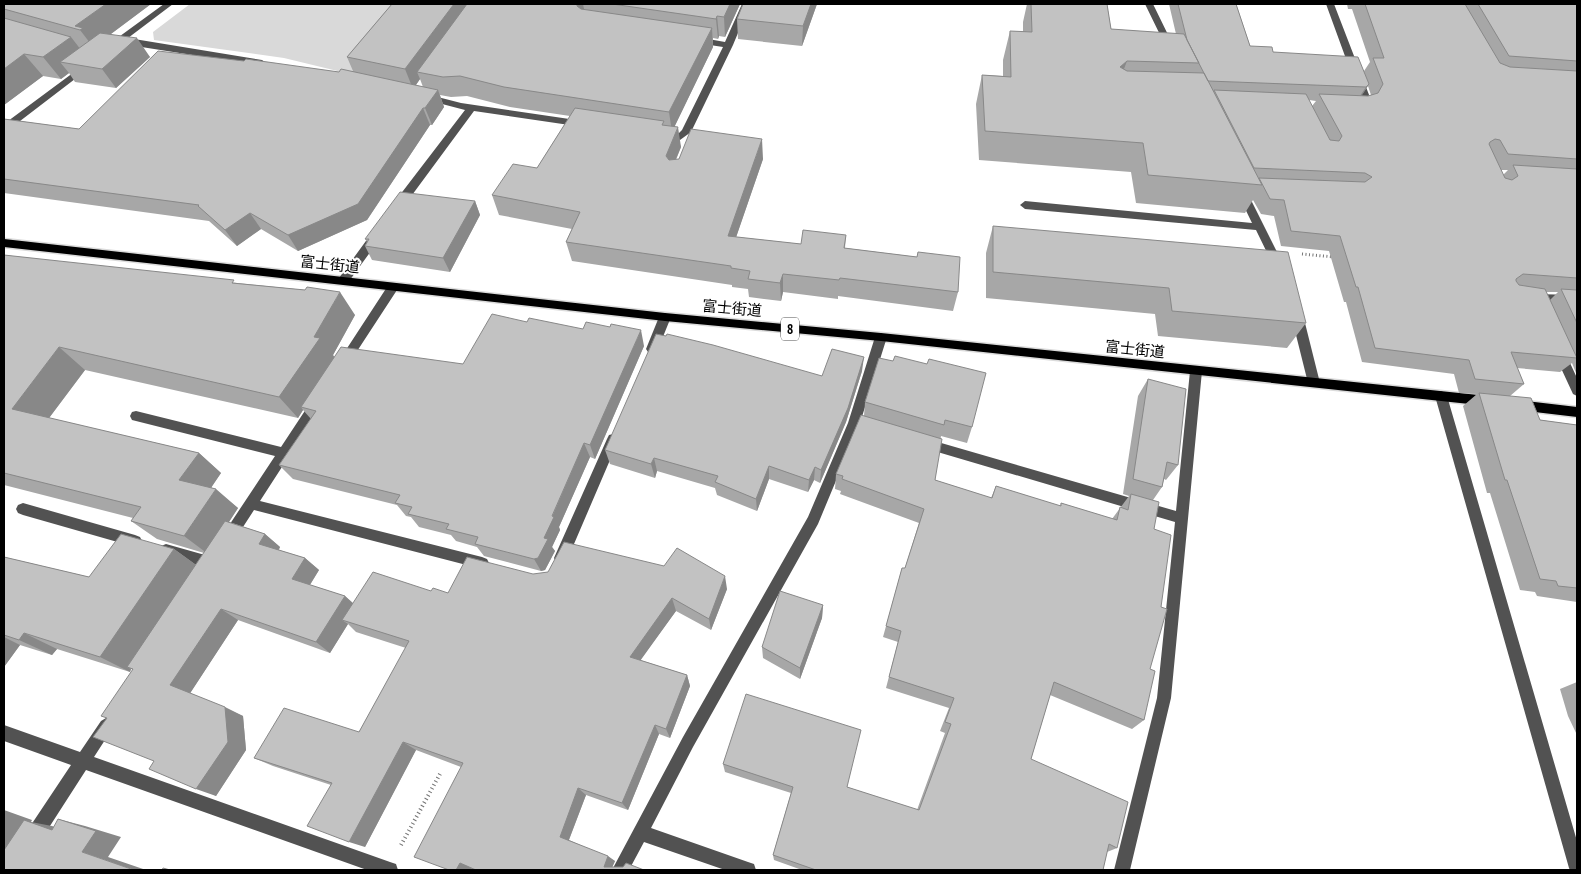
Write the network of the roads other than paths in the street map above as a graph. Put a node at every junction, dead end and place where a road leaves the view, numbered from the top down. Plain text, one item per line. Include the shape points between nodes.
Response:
1 (169, 4) edge
2 (746, 4) edge
3 (1149, 4) edge
4 (1330, 4) edge
5 (691, 39) edge
6 (729, 44) junction
7 (1174, 55) edge
8 (91, 63) edge
9 (269, 64) edge
10 (416, 94) edge
11 (1348, 106) edge
12 (471, 108) junction
13 (6, 125) edge
14 (589, 125) edge
15 (654, 134) edge
16 (1242, 185) edge
17 (1025, 206) dead end
18 (1259, 227) junction
19 (4, 242) edge
20 (1282, 273) edge
21 (342, 281) junction
22 (393, 287) junction
23 (1577, 299) edge
24 (1532, 301) edge
25 (1295, 307) edge
26 (666, 317) junction
27 (881, 338) junction
28 (1554, 340) edge
29 (646, 362) edge
30 (338, 370) edge
31 (1196, 370) junction
32 (1314, 382) junction
33 (327, 387) edge
34 (1577, 391) edge
35 (1441, 396) junction
36 (1577, 412) edge
37 (136, 416) dead end
38 (620, 424) edge
39 (910, 439) edge
40 (284, 453) junction
41 (251, 504) junction
42 (23, 509) dead end
43 (1181, 518) junction
44 (493, 566) edge
45 (556, 569) edge
46 (115, 711) edge
47 (4, 733) edge
48 (83, 761) junction
49 (640, 832) junction
50 (27, 847) edge
51 (1577, 868) edge
52 (388, 870) edge
53 (620, 870) edge
54 (748, 870) edge
55 (1122, 870) edge

1 - 9 street via 117,42
2 - 6 street
3 - 7 street
4 - 11 street via 1366,100 1364,104
5 - 6 street
6 - 15 street via 684,141
8 - 13 street
10 - 12 street
12 - 14 street
12 - 21 street
16 - 18 street
17 - 18 street
18 - 20 street
19 - 21 main road, 富士街道 / 8
21 - 22 main road, 富士街道 / 8
22 - 26 main road, 富士街道 / 8
22 - 30 street
23 - 24 street
25 - 32 street
26 - 27 main road, 富士街道 / 8
26 - 29 street
27 - 31 main road, 富士街道 / 8
27 - 49 street via 859,424 813,520
28 - 34 street
31 - 32 main road, 富士街道 / 8
31 - 43 street
32 - 35 main road, 富士街道 / 8
33 - 40 street
35 - 36 main road, 富士街道 / 8
35 - 51 street
37 - 40 street
38 - 45 street
39 - 43 street
40 - 41 street
41 - 42 street via 209,567
41 - 44 street
43 - 55 street via 1164,698
46 - 48 street
47 - 48 street
48 - 50 street
48 - 52 street
49 - 53 street
49 - 54 street

